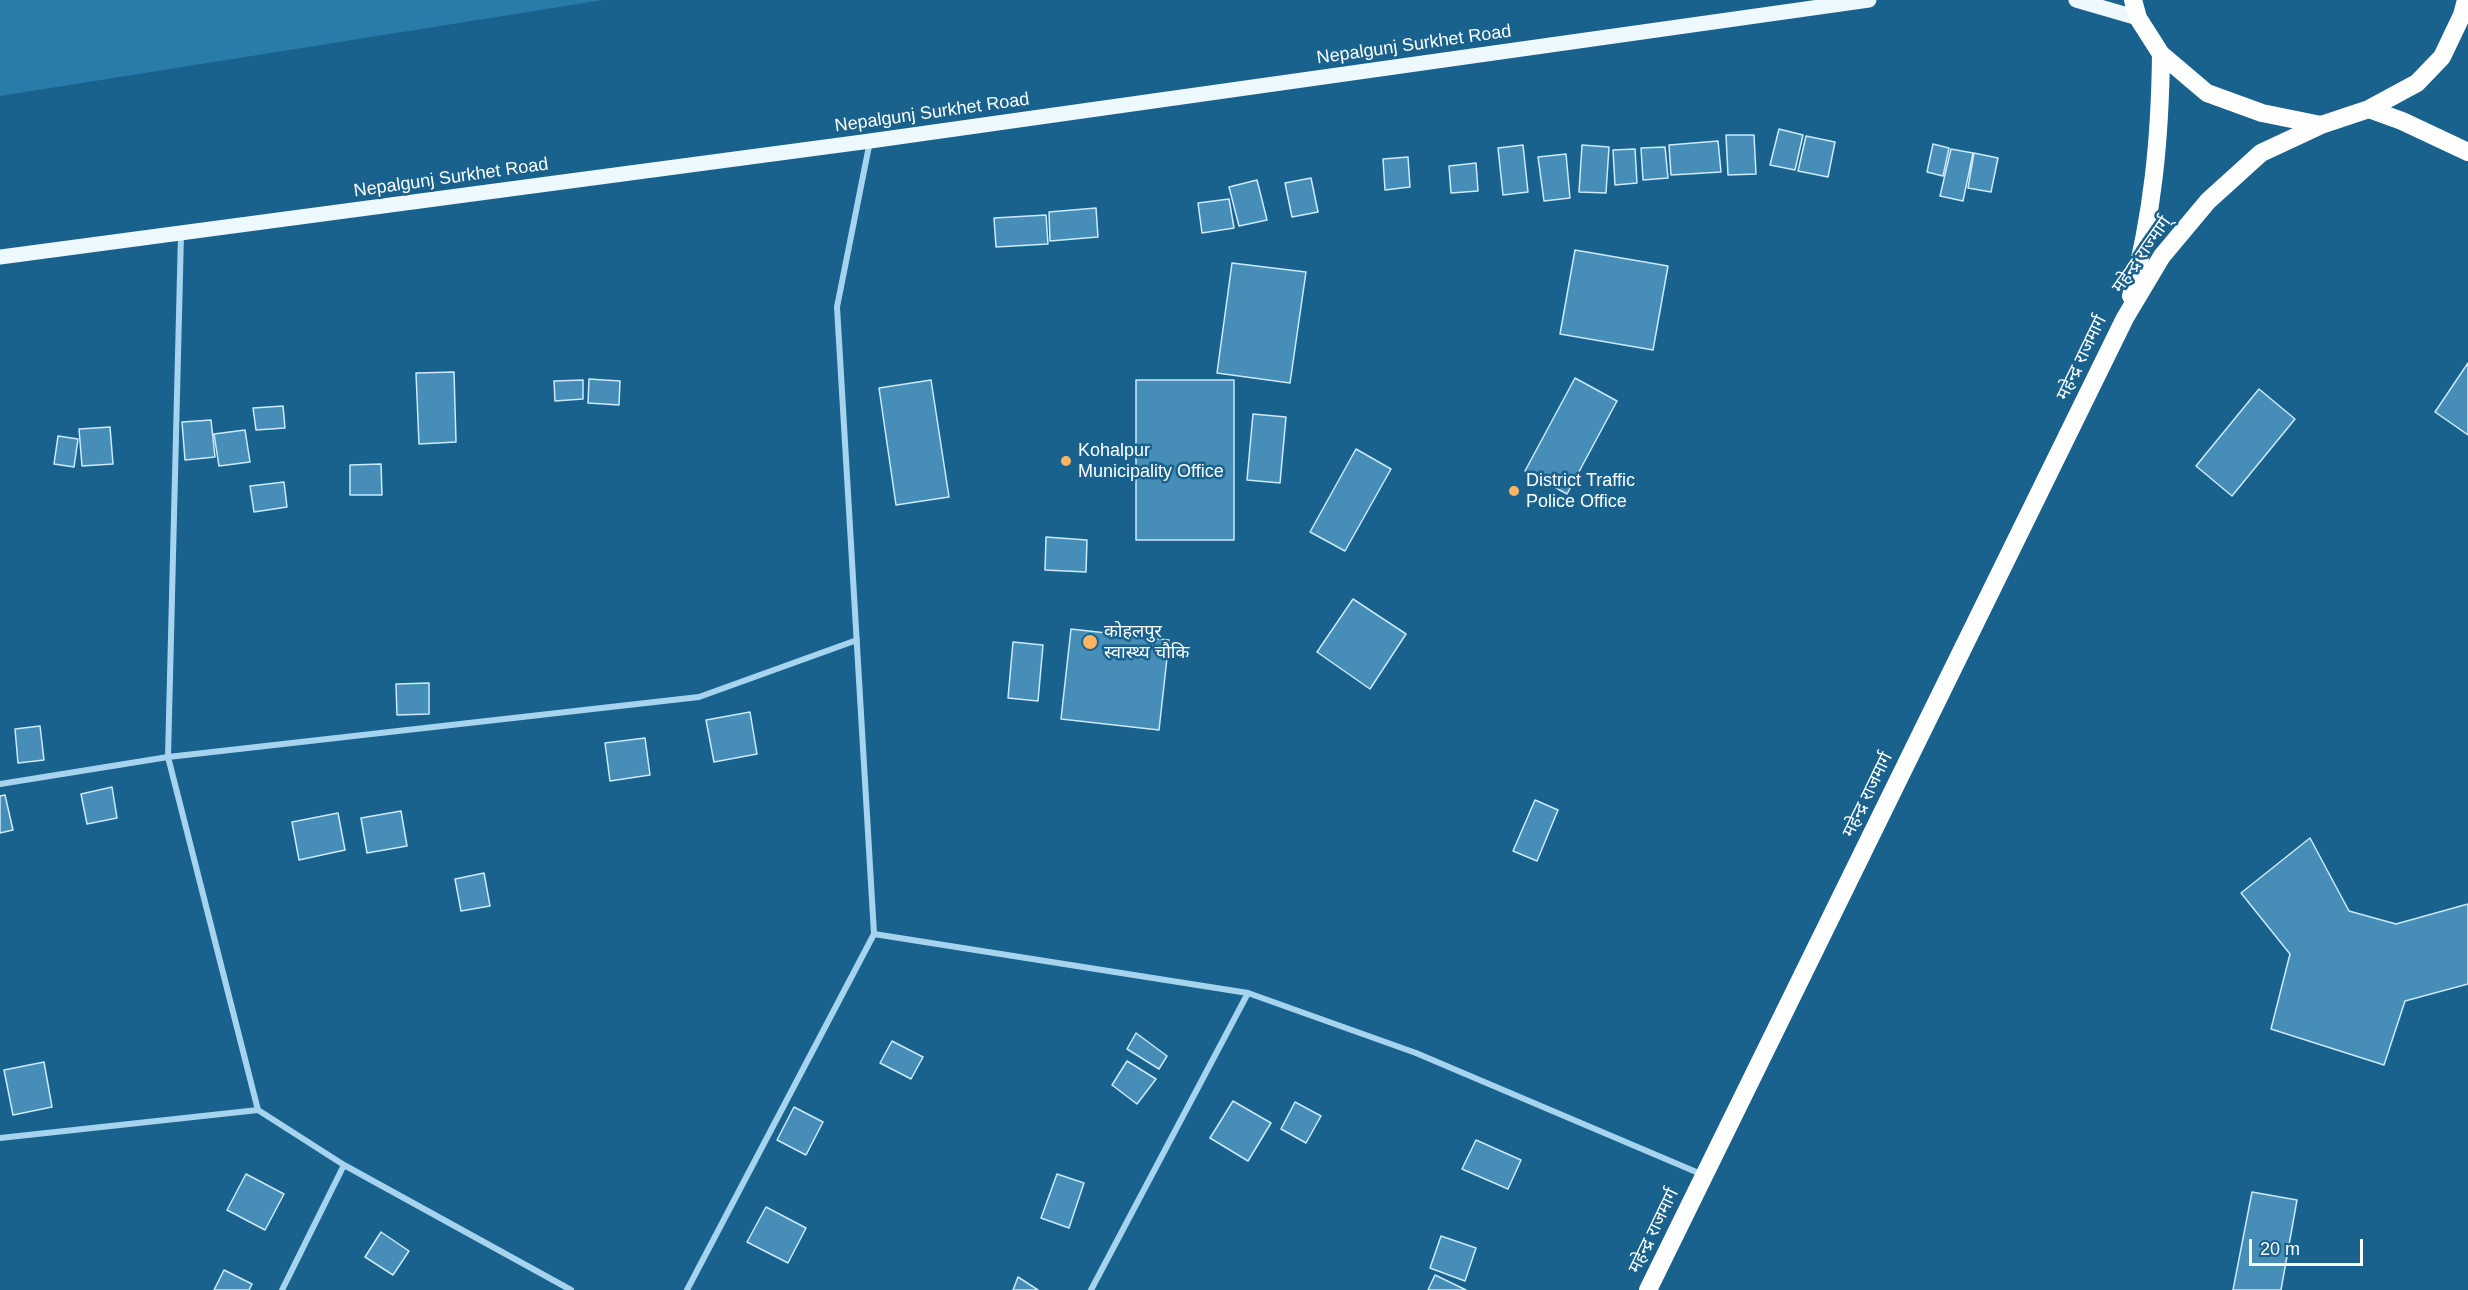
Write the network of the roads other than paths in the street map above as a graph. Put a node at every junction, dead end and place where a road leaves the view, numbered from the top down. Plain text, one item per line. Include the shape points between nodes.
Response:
1 (1869, 0) edge
2 (2076, 0) edge
3 (2133, 0) edge
4 (2466, 0) edge
5 (2138, 18) junction
6 (2161, 54) junction
7 (2369, 109) junction
8 (2322, 125) junction
9 (870, 141) junction
10 (2468, 152) edge
11 (181, 234) junction
12 (0, 257) edge
13 (2125, 318) junction
14 (857, 640) junction
15 (168, 757) junction
16 (0, 784) edge
17 (874, 934) junction
18 (1248, 993) junction
19 (258, 1110) junction
20 (0, 1138) edge
21 (344, 1165) junction
22 (1705, 1176) junction
23 (282, 1290) edge
24 (571, 1290) edge
25 (687, 1290) edge
26 (1091, 1290) edge
27 (1648, 1290) edge

1 - 9 main road, Nepalgunj Surkhet Road
2 - 5 main road
3 - 5 highway
4 - 7 highway, महेन्द्र राज्मार्ग् via 2442,57 2416,82
5 - 6 highway
6 - 8 highway via 2207,93 2262,113
6 - 13 highway, महेन्द्र राज्मार्ग् via 2161,121 2154,188
7 - 8 highway, महेन्द्र राज्मार्ग्
7 - 10 highway
8 - 13 highway, महेन्द्र राज्मार्ग् via 2261,153 2208,201 2162,256
9 - 11 main road, Nepalgunj Surkhet Road
9 - 14 street via 837,307
11 - 12 main road, Nepalgunj Surkhet Road
11 - 15 street
13 - 22 highway, महेन्द्र राजमार्ग
14 - 15 street via 699,697
14 - 17 street
15 - 16 street
15 - 19 street
17 - 18 street
17 - 25 street
18 - 22 street via 1416,1053
18 - 26 street
19 - 20 street
19 - 21 street
21 - 23 street
21 - 24 street
22 - 27 highway, महेन्द्र राजमार्ग

